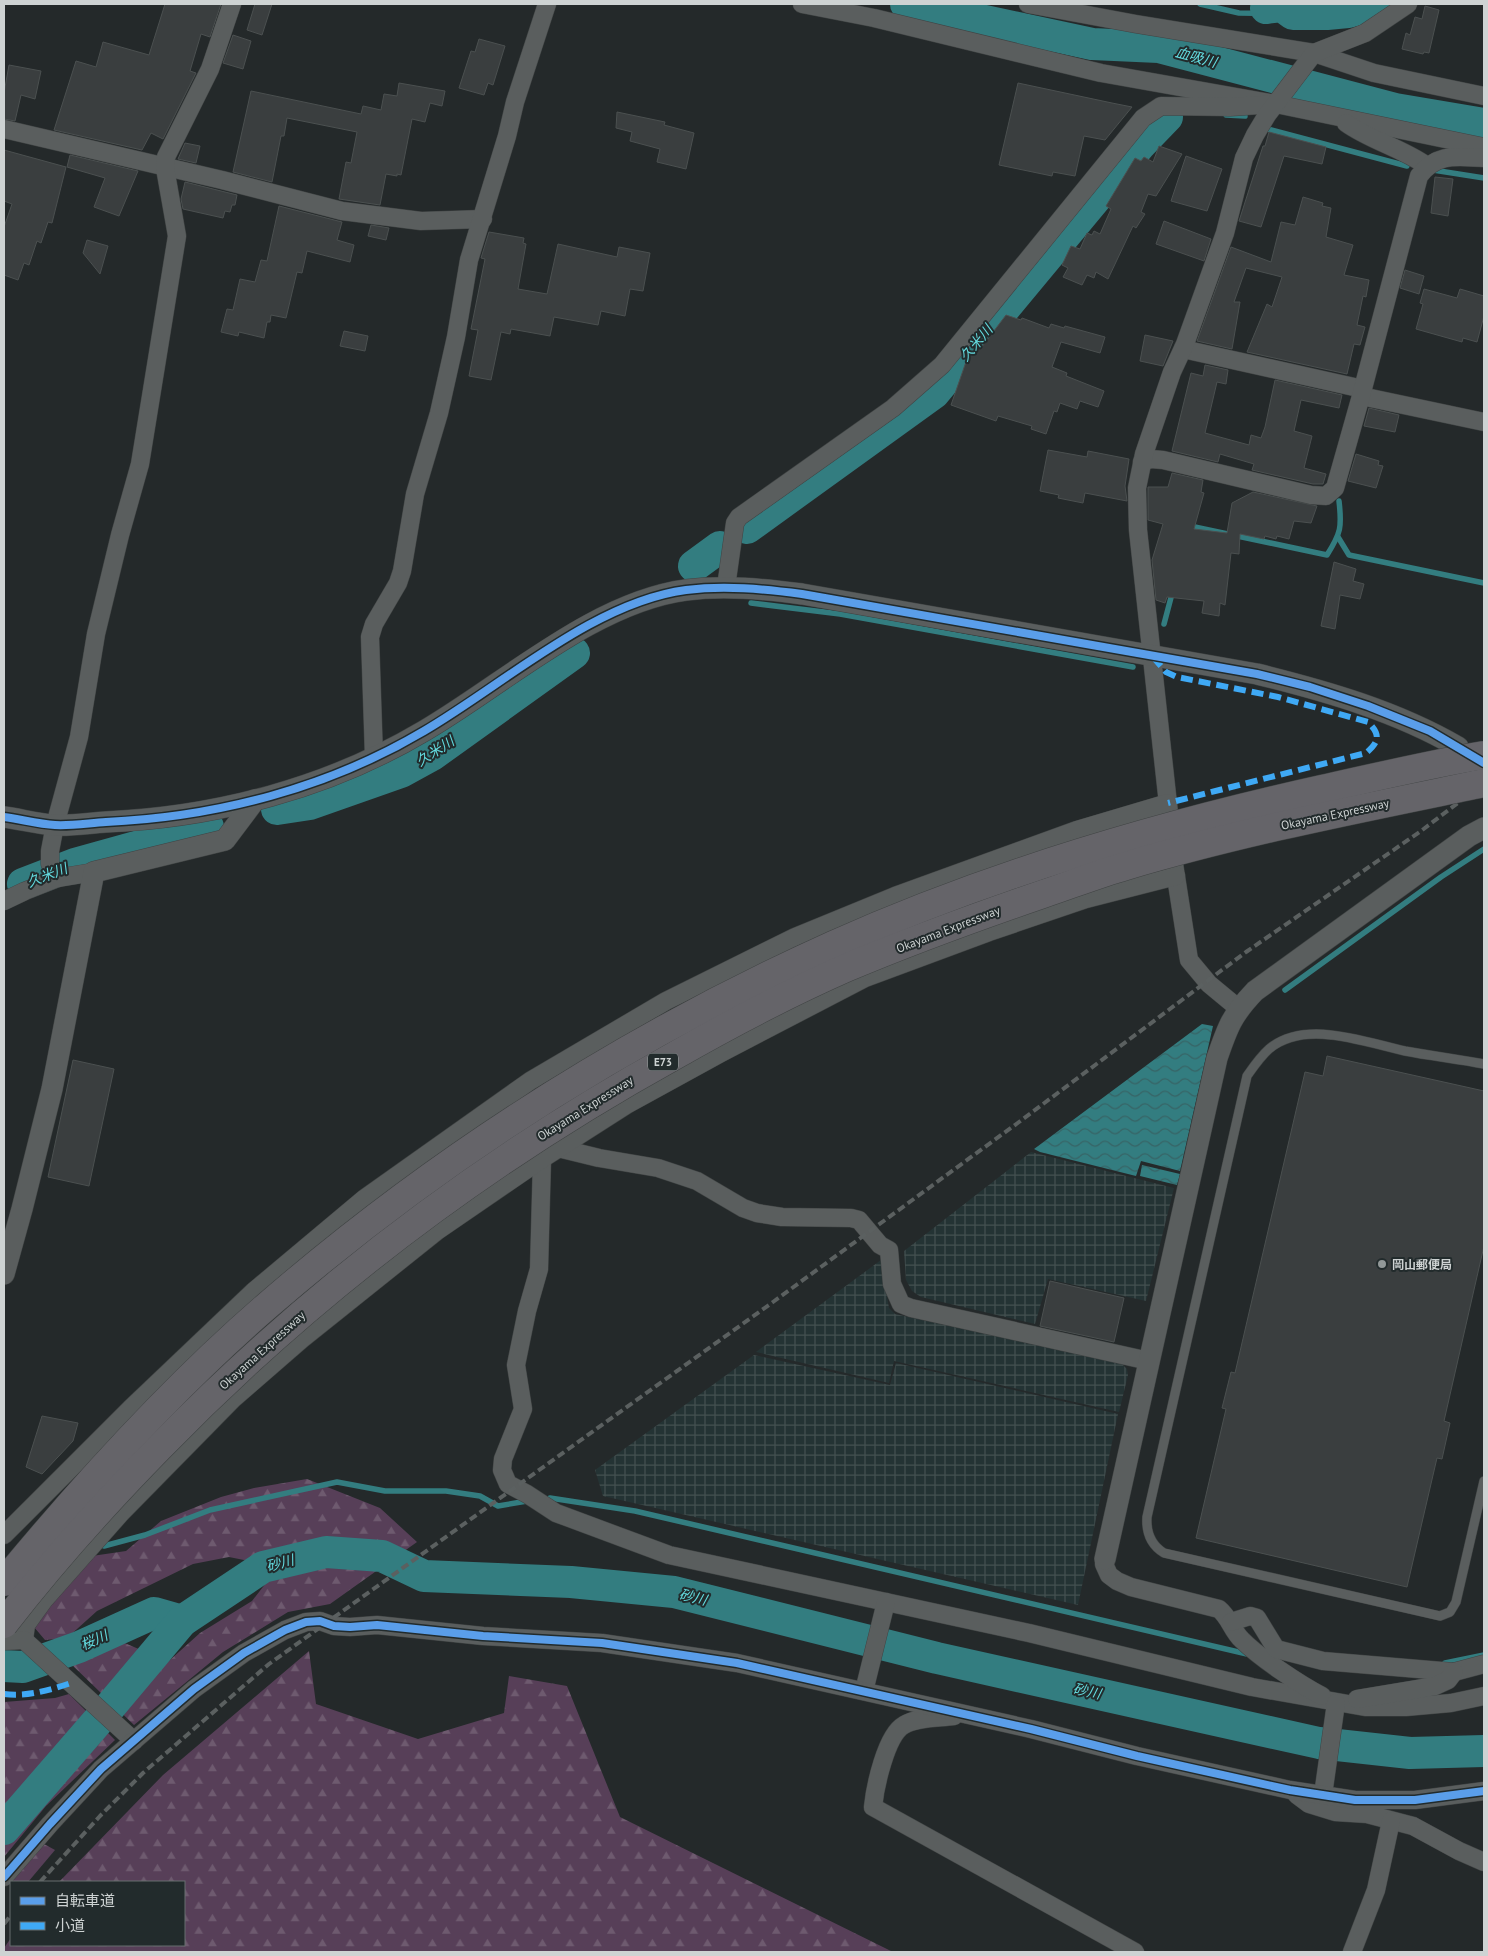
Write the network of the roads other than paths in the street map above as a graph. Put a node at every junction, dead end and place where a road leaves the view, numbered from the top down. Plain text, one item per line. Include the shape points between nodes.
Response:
1 (232, 4) edge
2 (547, 4) edge
3 (802, 4) edge
4 (1028, 4) edge
5 (1408, 4) edge
6 (1310, 58) junction
7 (1484, 96) edge
8 (1278, 101) junction
9 (1336, 116) junction
10 (4, 129) edge
11 (1484, 147) edge
12 (1484, 158) edge
13 (1427, 166) junction
14 (166, 168) junction
15 (483, 220) junction
16 (1183, 348) junction
17 (1362, 392) junction
18 (1484, 422) edge
19 (1142, 462) junction
20 (726, 588) junction
21 (1153, 657) junction
22 (1458, 747) dead end
23 (1484, 755) edge
24 (374, 757) junction
25 (1484, 783) edge
26 (255, 800) junction
27 (1168, 802) junction
28 (4, 817) edge
29 (55, 825) junction
30 (1484, 828) edge
31 (55, 872) junction
32 (94, 872) junction
33 (1176, 876) junction
34 (4, 902) edge
35 (1238, 1008) junction
36 (1484, 1064) edge
37 (558, 1148) junction
38 (542, 1158) junction
39 (4, 1274) edge
40 (1149, 1361) junction
41 (1484, 1481) edge
42 (4, 1535) edge
43 (1105, 1559) joint
44 (4, 1582) edge
45 (885, 1606) junction
46 (1231, 1622) junction
47 (19, 1637) edge
48 (4, 1641) edge
49 (1484, 1664) edge
50 (1454, 1672) junction
51 (865, 1686) junction
52 (1484, 1696) edge
53 (1341, 1705) junction
54 (969, 1715) junction
55 (134, 1742) junction
56 (1290, 1790) junction
57 (1484, 1790) edge
58 (1323, 1791) junction
59 (1391, 1821) junction
60 (1484, 1862) edge
61 (4, 1877) edge
62 (1135, 1952) edge
63 (1352, 1952) edge

1 - 14 street via 210,69 166,157
2 - 15 street via 515,102
3 - 8 street via 874,18 1101,73
4 - 6 street
5 - 6 street via 1365,33
6 - 7 street
6 - 8 street
8 - 9 street
8 - 16 street via 1244,158 1225,233
8 - 20 street via 1230,107 1161,106 1143,118 942,365 894,408 739,517 735,523
9 - 11 street
9 - 13 street via 1356,131 1410,154
10 - 14 street
12 - 13 street via 1449,157 1435,160
13 - 17 street via 1419,176
14 - 15 street via 342,211 421,221
14 - 29 street via 177,236 140,464 96,634 79,737
15 - 24 street via 470,260 454,347 415,494 402,570 370,637
16 - 17 street
16 - 19 street
17 - 18 street
17 - 19 street via 1335,488 1326,496 1163,460
19 - 21 street via 1137,488 1138,530
20 - 21 street via 802,594
20 - 24 street via 685,590 625,607 568,638 423,732
21 - 22 street via 1257,674 1310,687 1430,731
21 - 27 street
23 - 44 highway, E73, bridge via 1246,806 1115,840 962,893 834,944 721,999 603,1064 477,1146 367,1224 267,1306 111,1458
24 - 26 street via 327,778
25 - 47 highway, Okayama Expressway / E73, bridge via 1271,827 1125,866 973,918 827,977 734,1022 618,1087 493,1166 384,1244 203,1403 63,1550
26 - 29 street via 186,816
26 - 32 street via 225,840
27 - 33 street
27 - 42 street via 1078,830 895,896 795,937 666,1001 530,1081 365,1198 254,1290 130,1408
28 - 29 street
29 - 31 street via 50,851
30 - 35 street via 1255,991
31 - 32 street
31 - 34 street
32 - 39 street via 52,1090
33 - 35 street via 1188,960 1209,984
33 - 37 street via 1077,902 865,978 628,1104
35 - 40 street via 1217,1058
36 - 41 lane via 1430,1056 1321,1032 1293,1037 1270,1048 1258,1059 1247,1076 1146,1526 1156,1548 1164,1553 1440,1616 1450,1612 1456,1602
37 - 38 street
37 - 40 street via 666,1171 697,1181 757,1213 860,1220 880,1245 889,1250 892,1284 901,1304
38 - 45 street via 539,1269 516,1365 523,1409 503,1459 502,1470 508,1484 556,1513 669,1555
38 - 47 street via 436,1232 233,1399 121,1514 44,1600
40 - 43 street
43 - 46 street via 1109,1575 1117,1581 1219,1609
45 - 51 street
45 - 53 street via 1029,1633
46 - 50 street via 1250,1616 1257,1618 1276,1649 1323,1661
46 - 53 street via 1237,1635 1255,1651 1315,1692
47 - 48 street
47 - 55 street
49 - 50 street
50 - 53 street via 1448,1680 1435,1686 1358,1698
51 - 54 street
51 - 55 street via 602,1643 306,1622 244,1652
52 - 53 street via 1415,1706
53 - 58 street
54 - 56 street
54 - 62 street via 905,1724 893,1734 875,1787 873,1808
55 - 61 street via 101,1770
56 - 58 street
56 - 59 street via 1309,1804 1335,1812 1367,1814
57 - 58 street via 1390,1801 1355,1800
59 - 60 street via 1413,1826
59 - 63 street via 1376,1890

